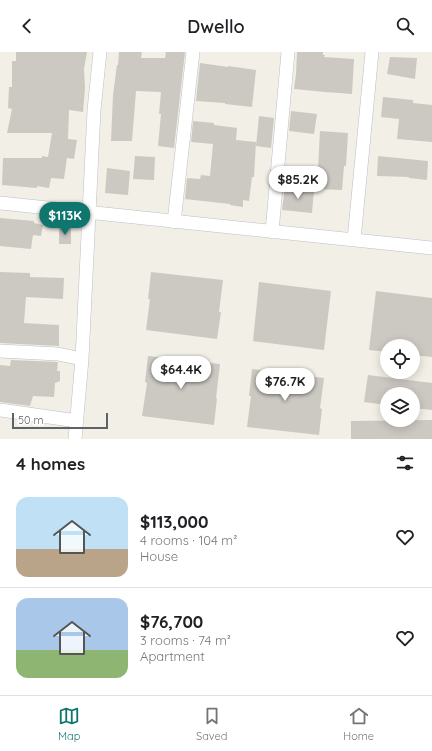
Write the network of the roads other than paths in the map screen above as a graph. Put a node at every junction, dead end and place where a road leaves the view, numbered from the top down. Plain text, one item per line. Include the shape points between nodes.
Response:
1 (100, 52) edge
2 (193, 52) edge
3 (288, 52) edge
4 (372, 52) edge
5 (0, 203) edge
6 (89, 212) junction
7 (174, 222) junction
8 (272, 232) junction
9 (354, 240) junction
10 (432, 248) edge
11 (0, 351) edge
12 (82, 359) junction
13 (0, 410) edge
14 (77, 421) junction
15 (75, 439) edge

1 - 6 street via 94,110
2 - 7 street
3 - 8 street
4 - 9 street
5 - 6 street
6 - 7 street
6 - 12 street
7 - 8 street
8 - 9 street
9 - 10 street
11 - 12 street via 58,354
12 - 14 street
13 - 14 street
14 - 15 street

